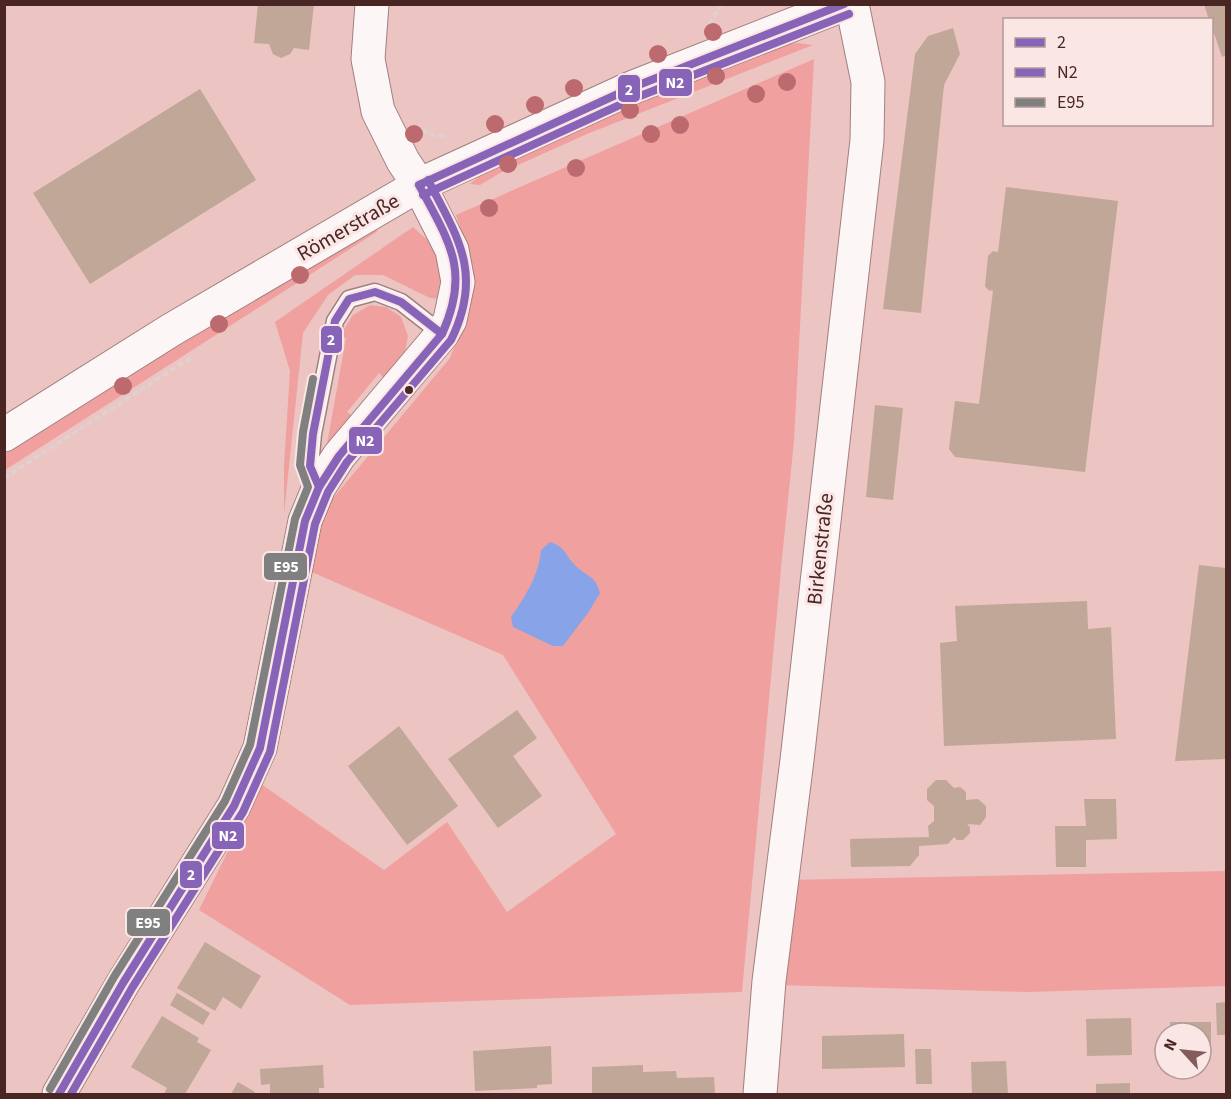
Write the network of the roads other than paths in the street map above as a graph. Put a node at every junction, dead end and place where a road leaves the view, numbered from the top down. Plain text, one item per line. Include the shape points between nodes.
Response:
1 (372, 4) edge
2 (845, 4) edge
3 (852, 4) edge
4 (419, 185) junction
5 (442, 334) junction
6 (4, 435) edge
7 (319, 487) junction
8 (59, 1095) edge
9 (760, 1095) edge

1 - 4 street via 368,59 378,111
2 - 4 street, Römerstraße via 631,88
3 - 9 street, Birkenstraße via 868,82 867,140 769,981
4 - 5 street via 452,250 458,282 452,314
4 - 6 street, Römerstraße via 171,330
5 - 7 street via 339,456
5 - 7 lane via 401,302 375,292 349,298 335,321 313,434 310,466
7 - 8 street via 306,521 260,748 234,806 123,983

